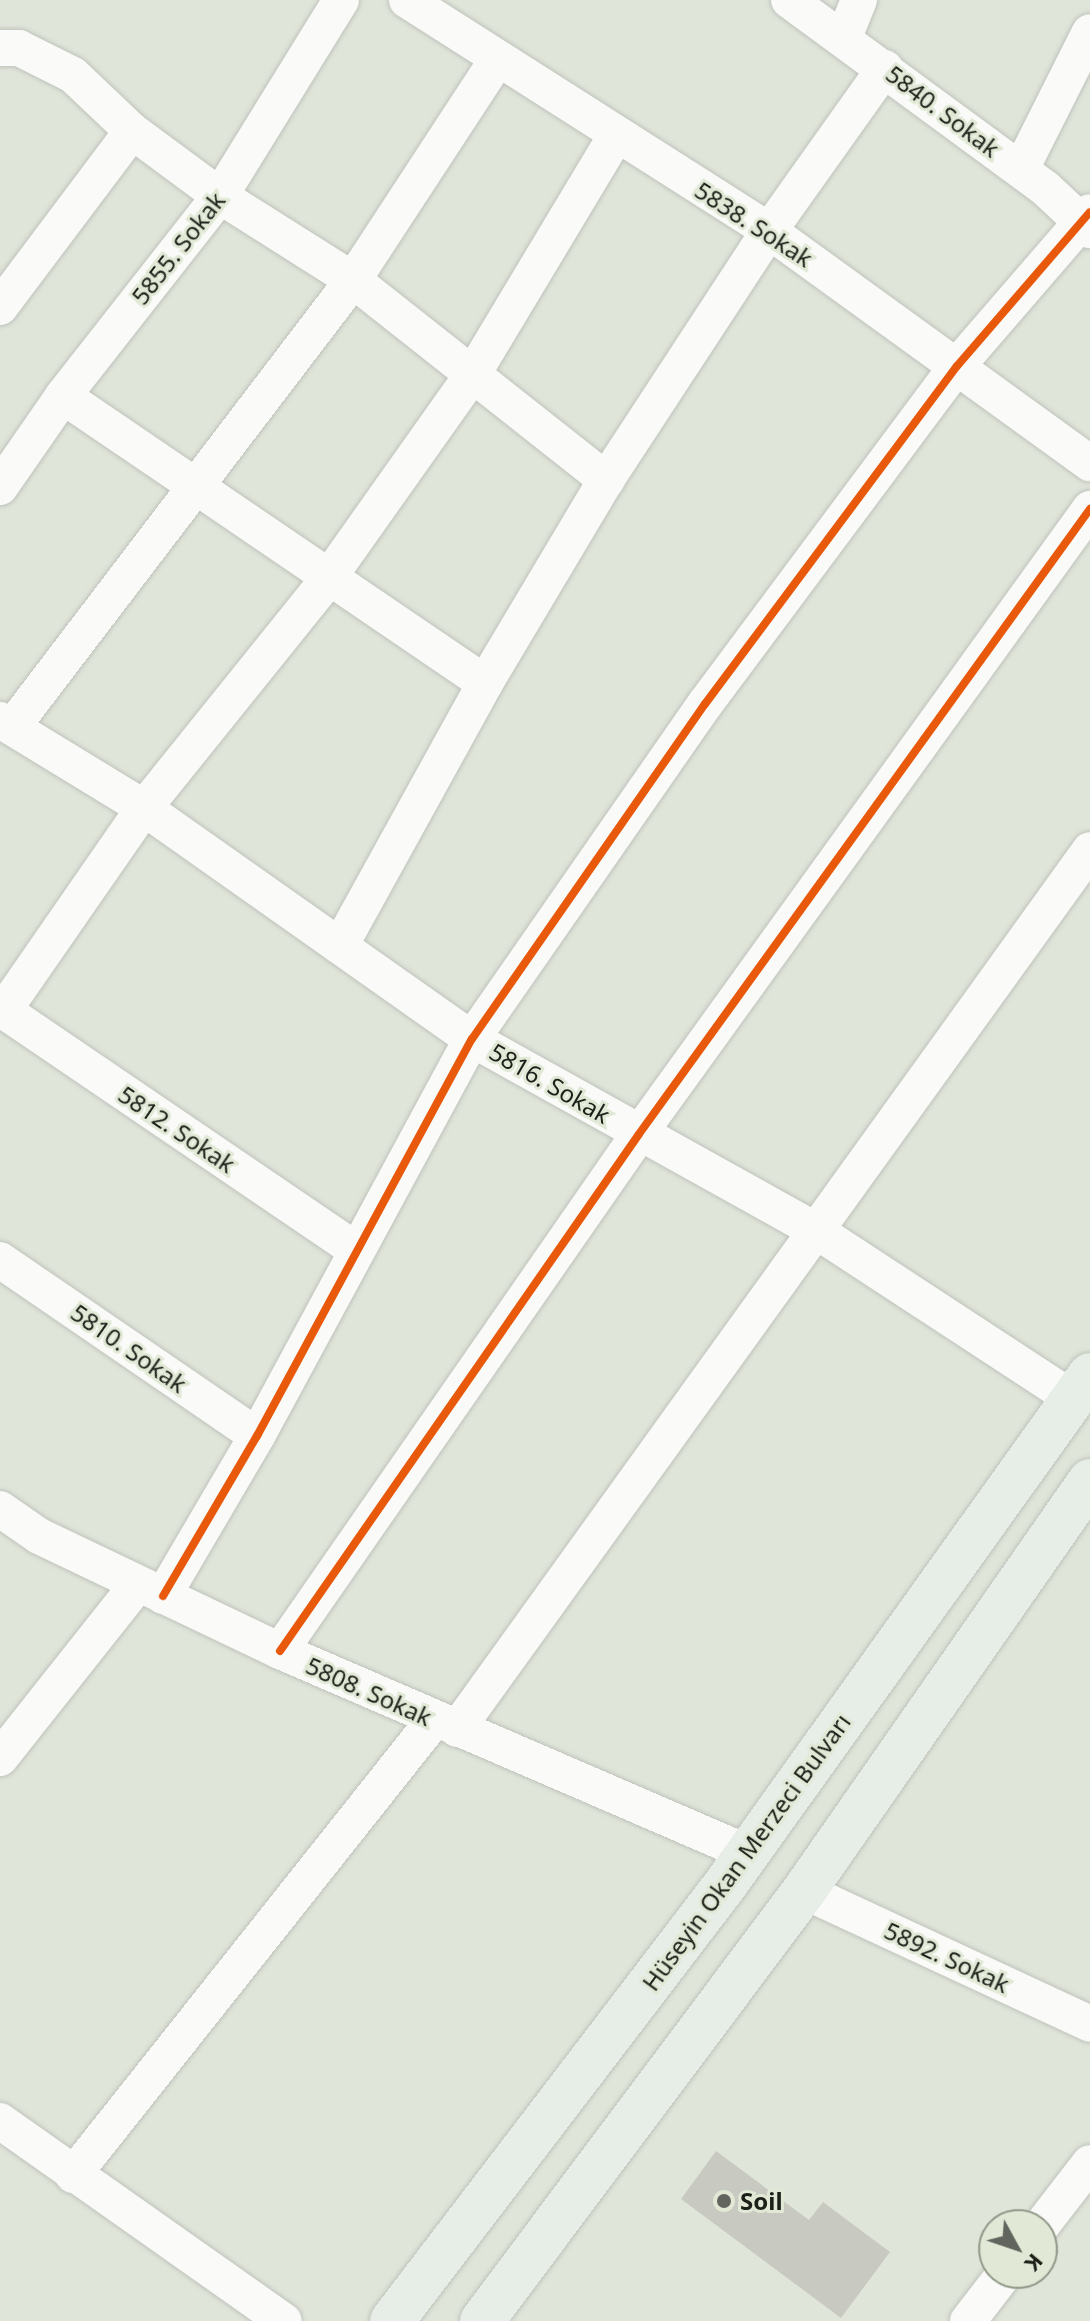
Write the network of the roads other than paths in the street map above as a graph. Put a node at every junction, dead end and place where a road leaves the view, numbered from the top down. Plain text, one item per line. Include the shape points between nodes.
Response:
1 (341, 0) edge
2 (407, 0) edge
3 (789, 0) edge
4 (859, 0) edge
5 (1090, 32) edge
6 (844, 37) junction
7 (0, 48) edge
8 (497, 60) junction
9 (885, 68) junction
10 (132, 131) junction
11 (616, 136) junction
12 (1021, 169) junction
13 (220, 196) junction
14 (1087, 221) edge
15 (769, 231) junction
16 (353, 280) junction
17 (0, 307) edge
18 (957, 366) junction
19 (474, 372) junction
20 (63, 396) junction
21 (1090, 463) edge
22 (606, 480) junction
23 (0, 487) edge
24 (195, 488) junction
25 (1090, 509) edge
26 (327, 580) junction
27 (485, 683) junction
28 (6, 723) edge
29 (144, 808) junction
30 (1090, 850) edge
31 (340, 946) junction
32 (2, 1009) edge
33 (472, 1039) junction
34 (639, 1134) junction
35 (815, 1230) junction
36 (354, 1249) junction
37 (0, 1260) edge
38 (1082, 1387) edge
39 (257, 1436) junction
40 (1090, 1481) edge
41 (0, 1509) edge
42 (150, 1590) junction
43 (280, 1651) junction
44 (445, 1725) junction
45 (0, 1758) edge
46 (748, 1853) junction
47 (804, 1891) junction
48 (1090, 2024) edge
49 (0, 2121) edge
50 (1090, 2163) edge
51 (73, 2175) junction
52 (1054, 2209) edge
53 (993, 2289) edge
54 (489, 2319) edge
55 (284, 2321) edge
56 (392, 2321) edge
57 (968, 2321) edge

1 - 13 street, 5855. Sokak
2 - 8 street, 5838. Sokak
3 - 6 street, 5840. Sokak
4 - 6 street
5 - 12 street
6 - 9 street, 5840. Sokak
7 - 10 street via 19,48 73,75
8 - 11 street, 5838. Sokak
8 - 16 street
9 - 12 street, 5840. Sokak
9 - 15 street
10 - 13 street
10 - 17 street
11 - 15 street, 5838. Sokak
11 - 19 street
12 - 14 street, 5840. Sokak
13 - 16 street
13 - 20 street, 5855. Sokak
14 - 18 street
15 - 18 street, 5838. Sokak
15 - 22 street
16 - 19 street
16 - 24 street
18 - 21 street, 5838. Sokak
18 - 33 street via 705,704
19 - 22 street
19 - 26 street
20 - 23 street, 5855. Sokak
20 - 24 street
22 - 27 street
24 - 26 street
24 - 28 street
25 - 34 street
26 - 27 street
26 - 29 street
27 - 31 street
28 - 29 street, 5816. Sokak
29 - 31 street, 5816. Sokak
29 - 32 street
30 - 35 street
31 - 33 street, 5816. Sokak
32 - 36 street, 5812. Sokak
33 - 34 street, 5816. Sokak
33 - 36 street
34 - 35 street, 5816. Sokak
34 - 43 street
35 - 38 street, 5816. Sokak
35 - 44 street
36 - 39 street
37 - 39 street, 5810. Sokak
38 - 46 main road, Hüseyin Okan Merzeci Bulvarı
39 - 42 street
40 - 47 main road
41 - 42 street, 5808. Sokak via 39,1536
42 - 43 street, 5808. Sokak
42 - 45 street
43 - 44 street, 5808. Sokak
44 - 46 street, 5808. Sokak
44 - 51 street
46 - 56 main road, Hüseyin Okan Merzeci Bulvarı
47 - 48 street, 5892. Sokak
47 - 54 main road
49 - 51 street
50 - 52 street
51 - 55 street
53 - 57 street

